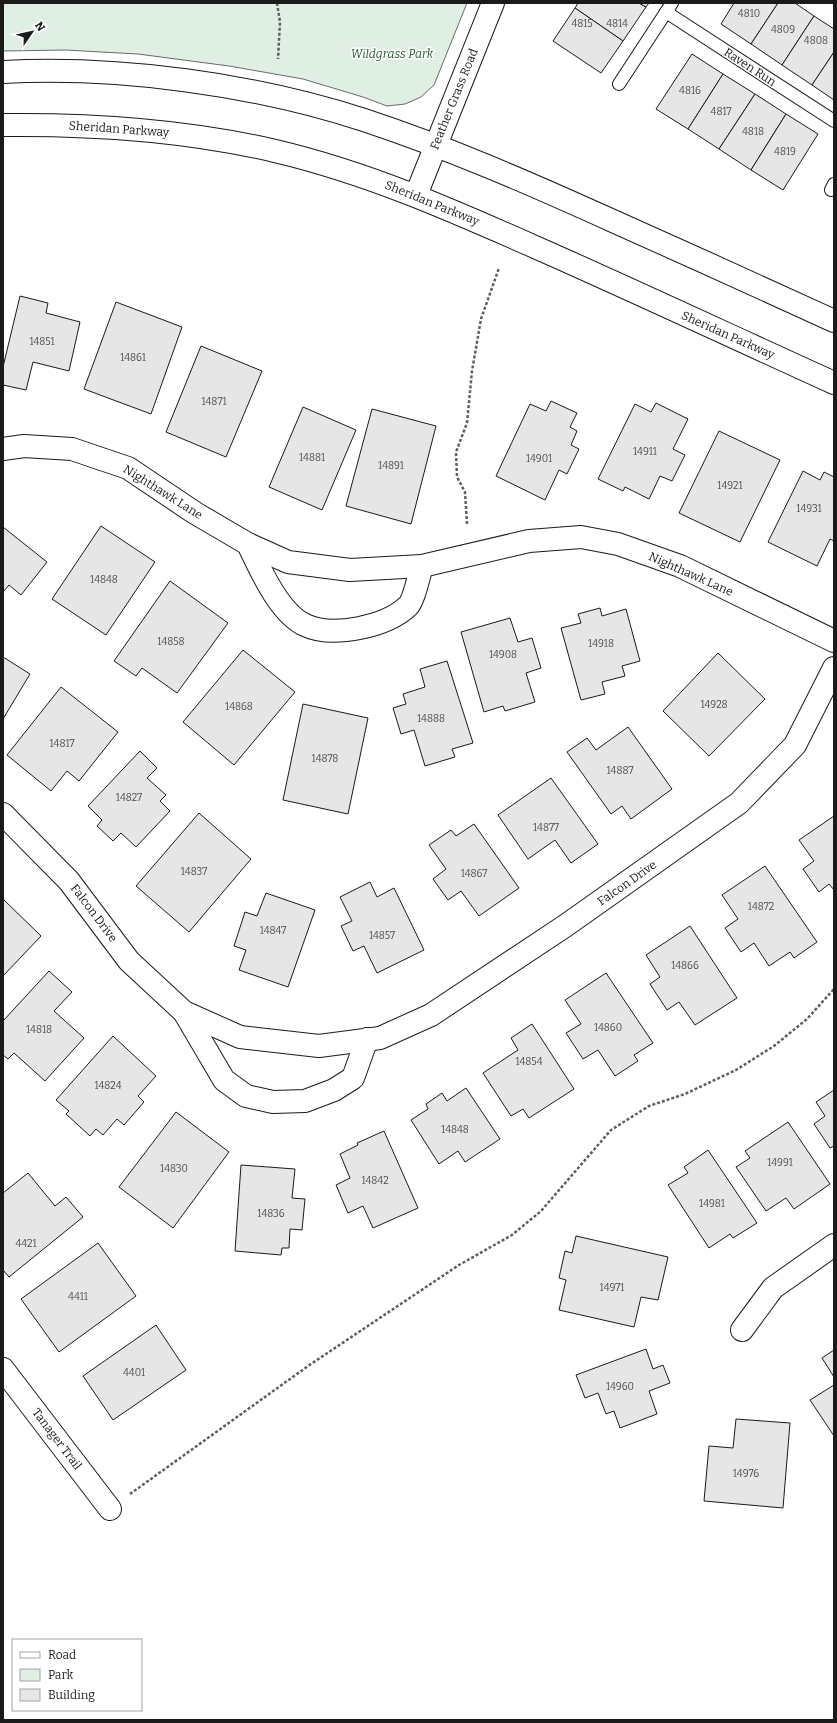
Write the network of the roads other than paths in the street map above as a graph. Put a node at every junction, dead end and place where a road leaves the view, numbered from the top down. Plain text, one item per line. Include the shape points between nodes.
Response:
1 (493, 3) edge
2 (669, 8) edge
3 (3, 72) edge
4 (619, 84) dead end
5 (834, 121) edge
6 (3, 125) edge
7 (435, 146) junction
8 (416, 195) junction
9 (834, 321) edge
10 (834, 383) edge
11 (3, 449) edge
12 (248, 544) junction
13 (422, 566) junction
14 (834, 641) edge
15 (834, 668) edge
16 (3, 814) edge
17 (184, 1012) junction
18 (367, 1039) junction
19 (834, 1245) edge
20 (742, 1330) dead end
21 (3, 1369) edge
22 (110, 1509) road end

1 - 7 street, Feather Grass Road
2 - 4 lane, Raven Run
2 - 5 lane, Raven Run
3 - 7 street via 64,71 172,79 226,87 317,106
6 - 8 street, Sheridan Parkway via 130,128 228,141 323,164
7 - 8 street, Feather Grass Road
7 - 9 street via 498,169
8 - 10 street, Sheridan Parkway
11 - 12 street, Nighthawk Lane via 24,446 72,449 128,468 195,513
12 - 13 street, Nighthawk Lane via 288,562 350,570
12 - 13 street via 269,587 284,608 304,625 333,632 362,628 391,617 409,605
13 - 14 street, Nighthawk Lane via 529,541 581,537 618,544 680,566
15 - 18 street, Falcon Drive via 795,745 739,803 565,926 431,1015 380,1038
16 - 17 street, Falcon Drive via 69,881 129,962
17 - 18 street, Falcon Drive via 240,1037 319,1046
17 - 18 street, Falcon Drive via 224,1080 246,1096 273,1102 305,1101 334,1090 353,1078
19 - 20 street via 773,1288
21 - 22 street, Tanager Trail

